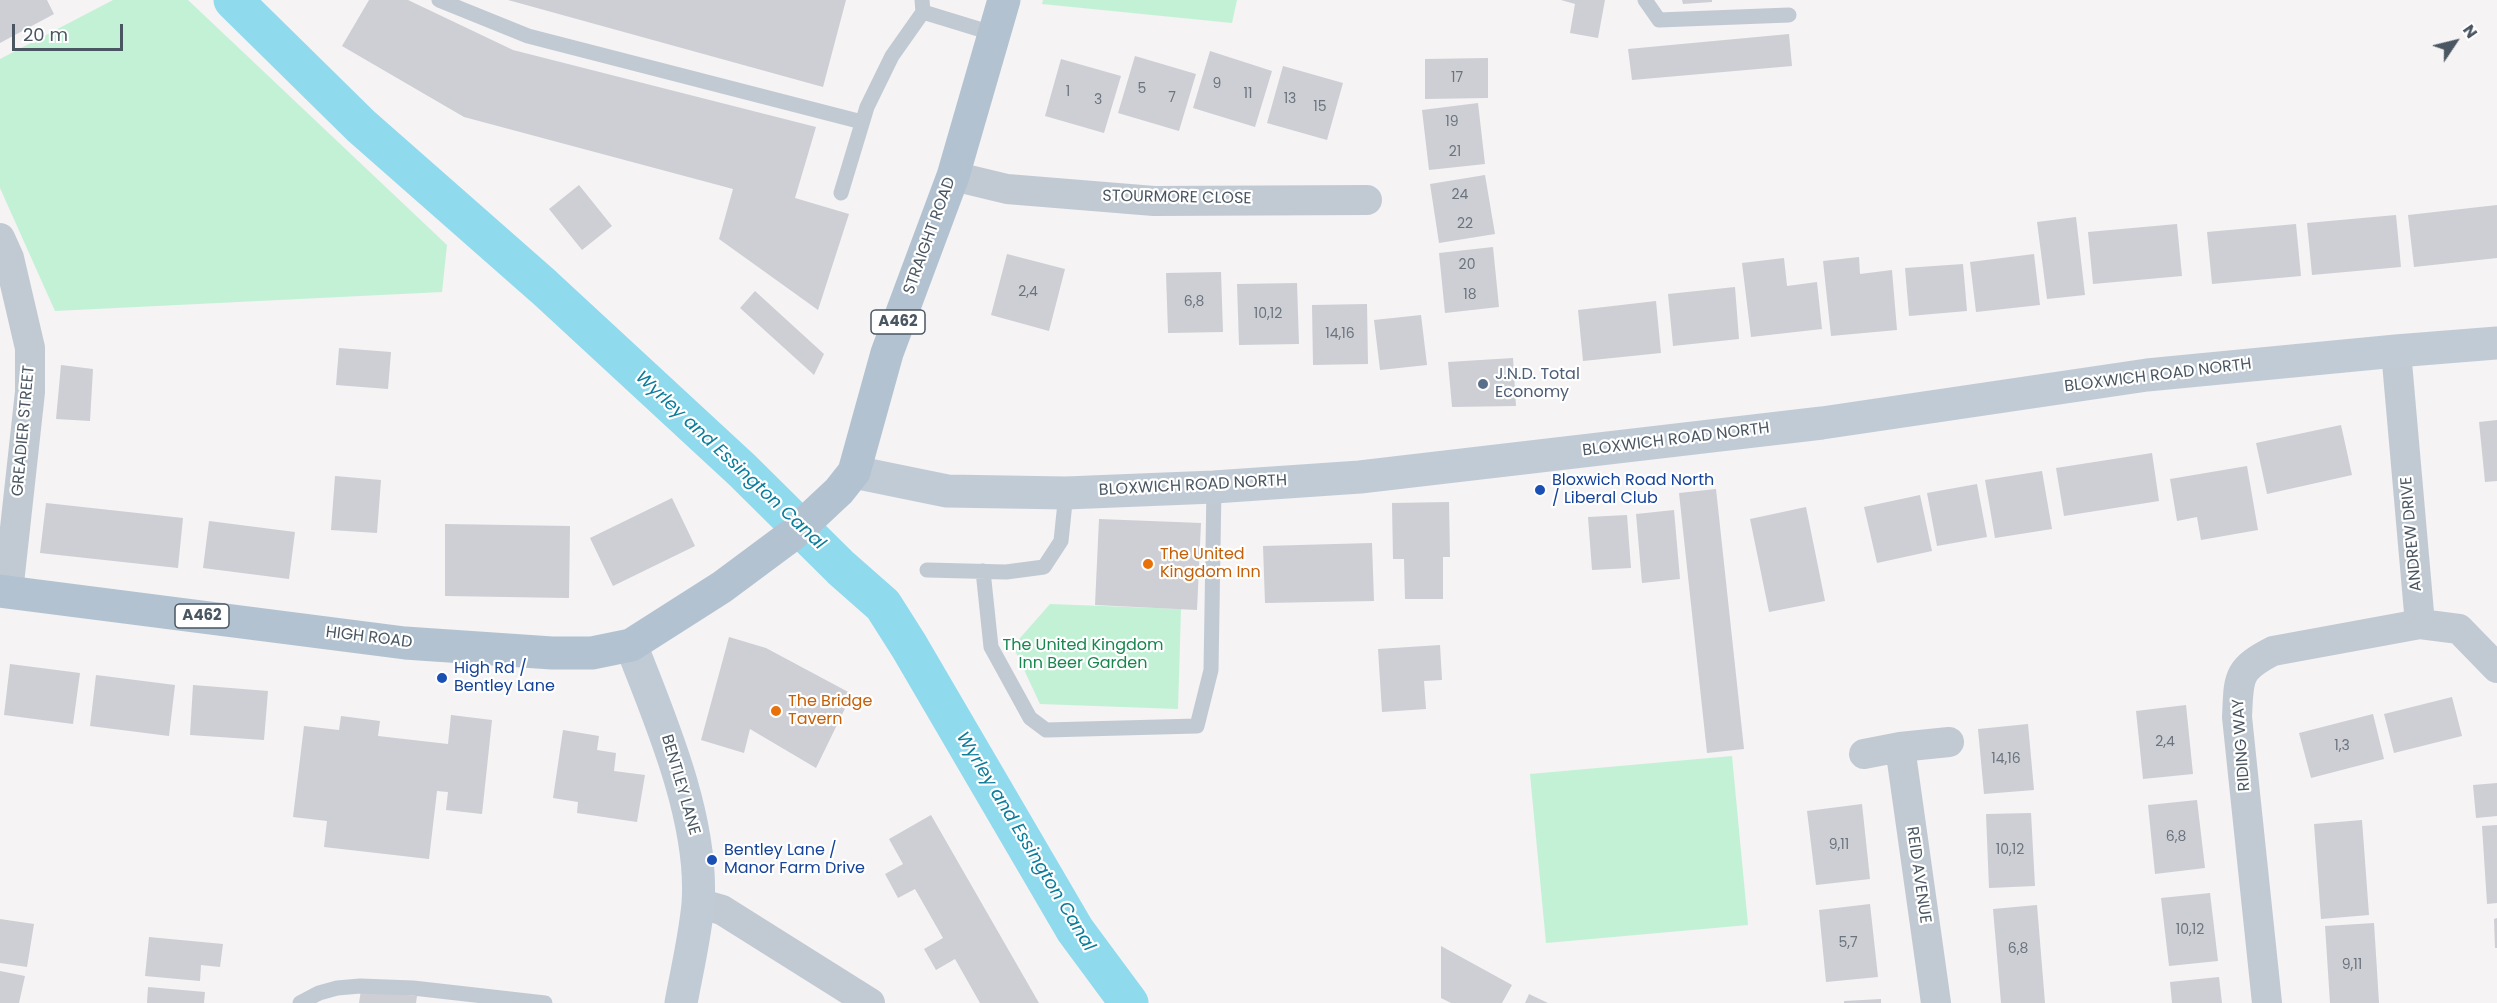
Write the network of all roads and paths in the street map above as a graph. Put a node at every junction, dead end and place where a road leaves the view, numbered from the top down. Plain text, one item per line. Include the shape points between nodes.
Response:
1 (439, 0) edge
2 (1004, 0) edge
3 (1645, 0) edge
4 (922, 6) edge
5 (1789, 15) dead end
6 (995, 34) junction
7 (862, 122) junction
8 (953, 176) junction
9 (841, 193) dead end
10 (1367, 200) dead end
11 (0, 238) edge
12 (2497, 343) edge
13 (2396, 351) junction
14 (847, 481) junction
15 (1214, 488) junction
16 (1066, 493) junction
17 (927, 570) dead end
18 (983, 571) junction
19 (4, 592) edge
20 (2420, 624) junction
21 (630, 645) junction
22 (2497, 668) edge
23 (1949, 742) dead end
24 (1900, 747) junction
25 (1864, 754) dead end
26 (698, 903) junction
27 (300, 1003) edge
28 (545, 1003) edge
29 (681, 1003) edge
30 (870, 1003) edge
31 (1936, 1003) edge
32 (2267, 1003) edge

1 - 7 lane via 528,36
2 - 6 main road, STRAIGHT ROAD / A462
3 - 5 lane via 1659,20
4 - 6 lane
4 - 7 lane via 892,56
6 - 8 main road, STRAIGHT ROAD / A462
7 - 9 lane
8 - 10 street, STOURMORE CLOSE via 1007,189 1154,201
8 - 14 main road, STRAIGHT ROAD / A462 via 887,353
11 - 19 street, GREADIER STREET via 9,258 30,348 30,392
12 - 13 street, BLOXWICH ROAD NORTH
13 - 15 street, BLOXWICH ROAD NORTH via 2147,375 1822,423 1475,465
13 - 20 street, ANDREW DRIVE
14 - 16 street, BLOXWICH ROAD NORTH via 947,491
14 - 21 main road, HIGH ROAD / A462 via 792,535 722,587
15 - 16 street, BLOXWICH ROAD NORTH
15 - 18 lane via 1211,670 1197,726 1047,730 1038,724 1030,718 991,647
16 - 18 lane via 1061,541 1044,567
17 - 18 lane
19 - 21 main road, HIGH ROAD / A462 via 405,643 552,653 592,653
20 - 22 street via 2459,629
20 - 32 street, RIDING WAY via 2274,651 2242,672 2237,717
21 - 26 street, BENTLEY LANE via 664,729 696,837
23 - 24 street
24 - 25 street
24 - 31 street, REID AVENUE
26 - 29 street, BENTLEY LANE
26 - 30 street via 722,910
27 - 28 lane via 328,990 360,986

